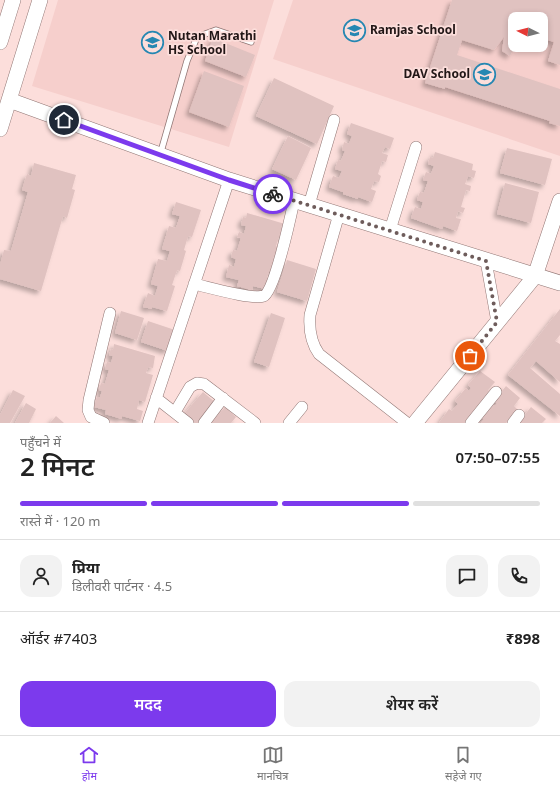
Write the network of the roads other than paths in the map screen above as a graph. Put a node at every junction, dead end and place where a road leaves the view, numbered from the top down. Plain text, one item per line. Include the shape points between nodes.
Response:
1 (13, 0) edge
2 (40, 0) edge
3 (2, 26) edge
4 (0, 42) edge
5 (250, 42) dead end
6 (9, 100) junction
7 (334, 120) dead end
8 (0, 129) edge
9 (416, 147) dead end
10 (160, 155) junction
11 (229, 180) junction
12 (294, 201) junction
13 (560, 201) edge
14 (309, 205) junction
15 (339, 214) junction
16 (390, 230) junction
17 (486, 261) junction
18 (535, 276) junction
19 (560, 283) edge
20 (194, 284) junction
21 (110, 312) dead end
22 (497, 322) junction
23 (496, 392) dead end
24 (156, 398) junction
25 (223, 398) junction
26 (302, 407) dead end
27 (175, 412) junction
28 (248, 421) edge
29 (104, 423) edge
30 (148, 423) edge
31 (188, 423) edge
32 (204, 423) edge
33 (289, 423) edge
34 (407, 423) edge
35 (415, 423) edge
36 (471, 423) edge

1 - 3 street
2 - 6 street
3 - 4 street
5 - 10 lane via 216,30 197,37 187,61
6 - 8 street
6 - 10 street
7 - 14 street
9 - 16 street
10 - 11 street
11 - 12 street
11 - 20 street
12 - 14 street
12 - 20 street via 268,294 254,297
13 - 18 street
14 - 15 street
15 - 16 street
15 - 34 street via 310,315 314,347 319,354
16 - 17 street
17 - 18 street
17 - 22 street
18 - 19 street
18 - 22 street
20 - 24 street
21 - 29 street via 88,410 91,418
22 - 35 street
23 - 36 street
24 - 27 street
24 - 30 street
25 - 27 street via 204,384 197,384 190,387
25 - 28 street
25 - 32 street
26 - 33 street
27 - 31 street

